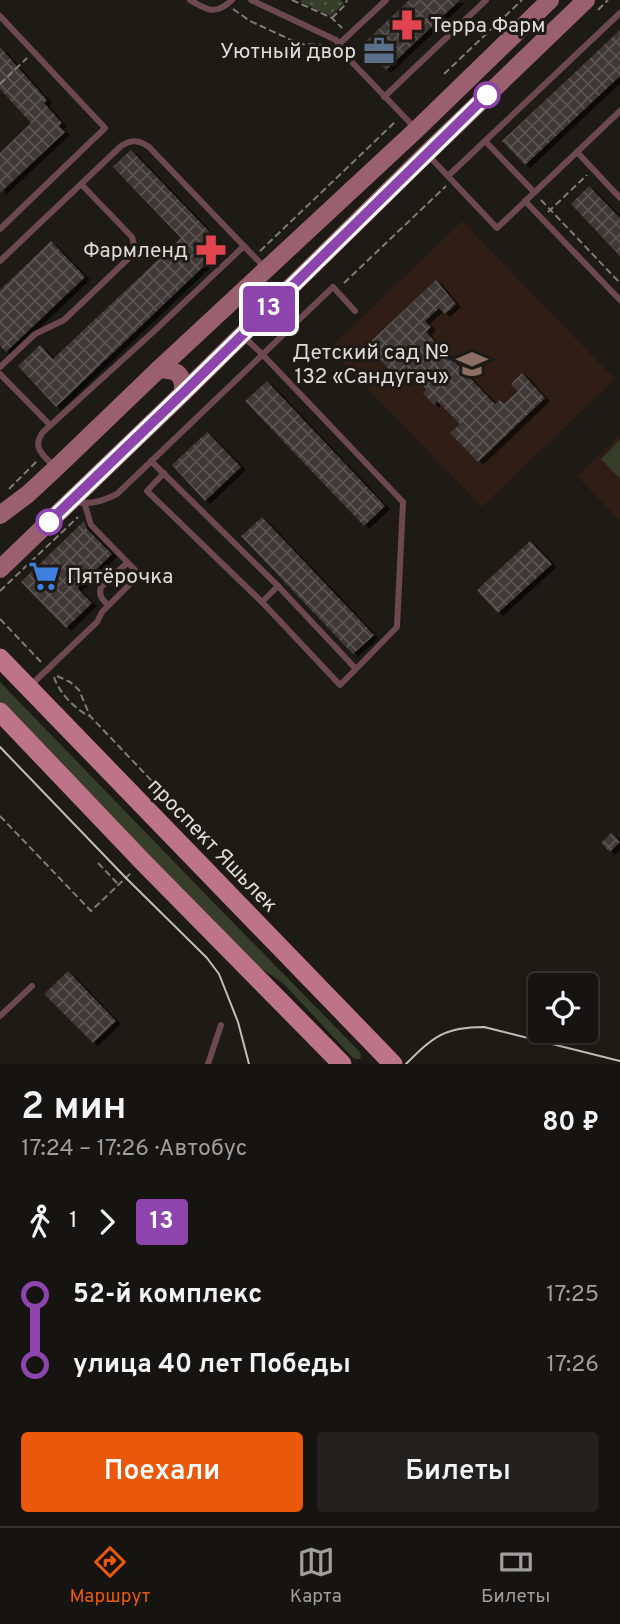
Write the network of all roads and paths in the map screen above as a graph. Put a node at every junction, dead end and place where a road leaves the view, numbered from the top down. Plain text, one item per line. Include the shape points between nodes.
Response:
1 (190, 0) edge
2 (251, 0) edge
3 (292, 0) edge
4 (347, 0) edge
5 (386, 0) edge
6 (486, 0) edge
7 (522, 0) edge
8 (550, 0) edge
9 (586, 0) edge
10 (300, 1) edge
11 (229, 2) edge
12 (620, 13) edge
13 (0, 16) edge
14 (332, 18) junction
15 (349, 35) junction
16 (339, 44) junction
17 (34, 51) junction
18 (444, 74) dead end
19 (0, 84) edge
20 (384, 97) junction
21 (620, 111) edge
22 (402, 115) junction
23 (416, 130) junction
24 (485, 141) junction
25 (576, 152) junction
26 (426, 154) junction
27 (593, 169) junction
28 (448, 176) junction
29 (81, 184) junction
30 (534, 192) junction
31 (620, 198) edge
32 (525, 201) junction
33 (550, 209) junction
34 (542, 218) junction
35 (0, 229) edge
36 (244, 246) junction
37 (0, 261) edge
38 (260, 263) junction
39 (620, 283) edge
40 (620, 300) edge
41 (355, 311) dead end
42 (242, 335) junction
43 (263, 355) junction
44 (0, 367) edge
45 (159, 369) junction
46 (0, 374) edge
47 (183, 393) junction
48 (50, 425) junction
49 (151, 460) junction
50 (50, 461) junction
51 (164, 473) junction
52 (6, 492) dead end
53 (80, 497) junction
54 (2, 509) edge
55 (127, 563) junction
56 (0, 569) edge
57 (278, 586) junction
58 (262, 602) junction
59 (108, 606) junction
60 (0, 620) edge
61 (0, 658) edge
62 (45, 665) dead end
63 (356, 669) junction
64 (29, 688) junction
65 (0, 712) edge
66 (90, 716) junction
67 (0, 816) edge
68 (188, 819) dead end
69 (98, 863) dead end
70 (133, 872) dead end
71 (119, 885) junction
72 (32, 986) dead end
73 (0, 1016) edge
74 (221, 1025) dead end
75 (376, 1056) edge
76 (208, 1064) edge
77 (342, 1064) edge
78 (393, 1064) edge

1 - 11 lane via 207,10
2 - 16 lane
3 - 10 path
4 - 14 path
5 - 15 lane
6 - 20 lane
7 - 18 path
8 - 23 street
9 - 26 street
10 - 14 path
11 - 16 path via 244,18 300,44
12 - 24 lane
13 - 17 lane
14 - 15 path
15 - 16 lane
16 - 20 lane
17 - 19 path
17 - 35 lane via 105,128
20 - 22 lane
21 - 25 lane
22 - 23 lane
22 - 38 path
23 - 38 street
24 - 28 lane
24 - 30 lane
25 - 27 lane
25 - 30 lane
26 - 28 lane
26 - 42 street
27 - 31 lane
27 - 33 path
28 - 32 lane via 497,228
29 - 36 lane via 121,146 142,142
29 - 37 lane
29 - 44 lane via 132,237 135,249 64,320 35,334
30 - 32 lane
30 - 33 path
32 - 34 lane
33 - 34 path
33 - 39 path
34 - 40 lane
36 - 38 lane
36 - 48 lane
38 - 45 street
41 - 43 lane via 333,287
42 - 43 lane
42 - 47 street
43 - 49 lane
43 - 63 lane via 402,502 397,627
45 - 47 street via 178,373
45 - 50 street
46 - 48 lane
47 - 53 street
48 - 50 lane via 37,442
49 - 51 lane
49 - 53 lane via 117,494 99,502
50 - 52 path
50 - 54 street
51 - 57 lane
51 - 58 lane via 147,491
53 - 55 lane via 91,525
53 - 56 street
55 - 59 lane via 101,587 100,595
55 - 59 lane via 136,577
57 - 58 lane
57 - 63 lane
58 - 63 lane via 340,685
59 - 64 lane
60 - 62 path
61 - 64 main road, проспект Яшьлек
64 - 75 main road, проспект Яшьлек
65 - 77 main road
66 - 66 path via 79,690 53,674 57,686
66 - 68 path
67 - 71 path via 91,911
69 - 71 path
70 - 71 path
72 - 73 lane
74 - 76 lane
75 - 78 main road, проспект Яшьлек

